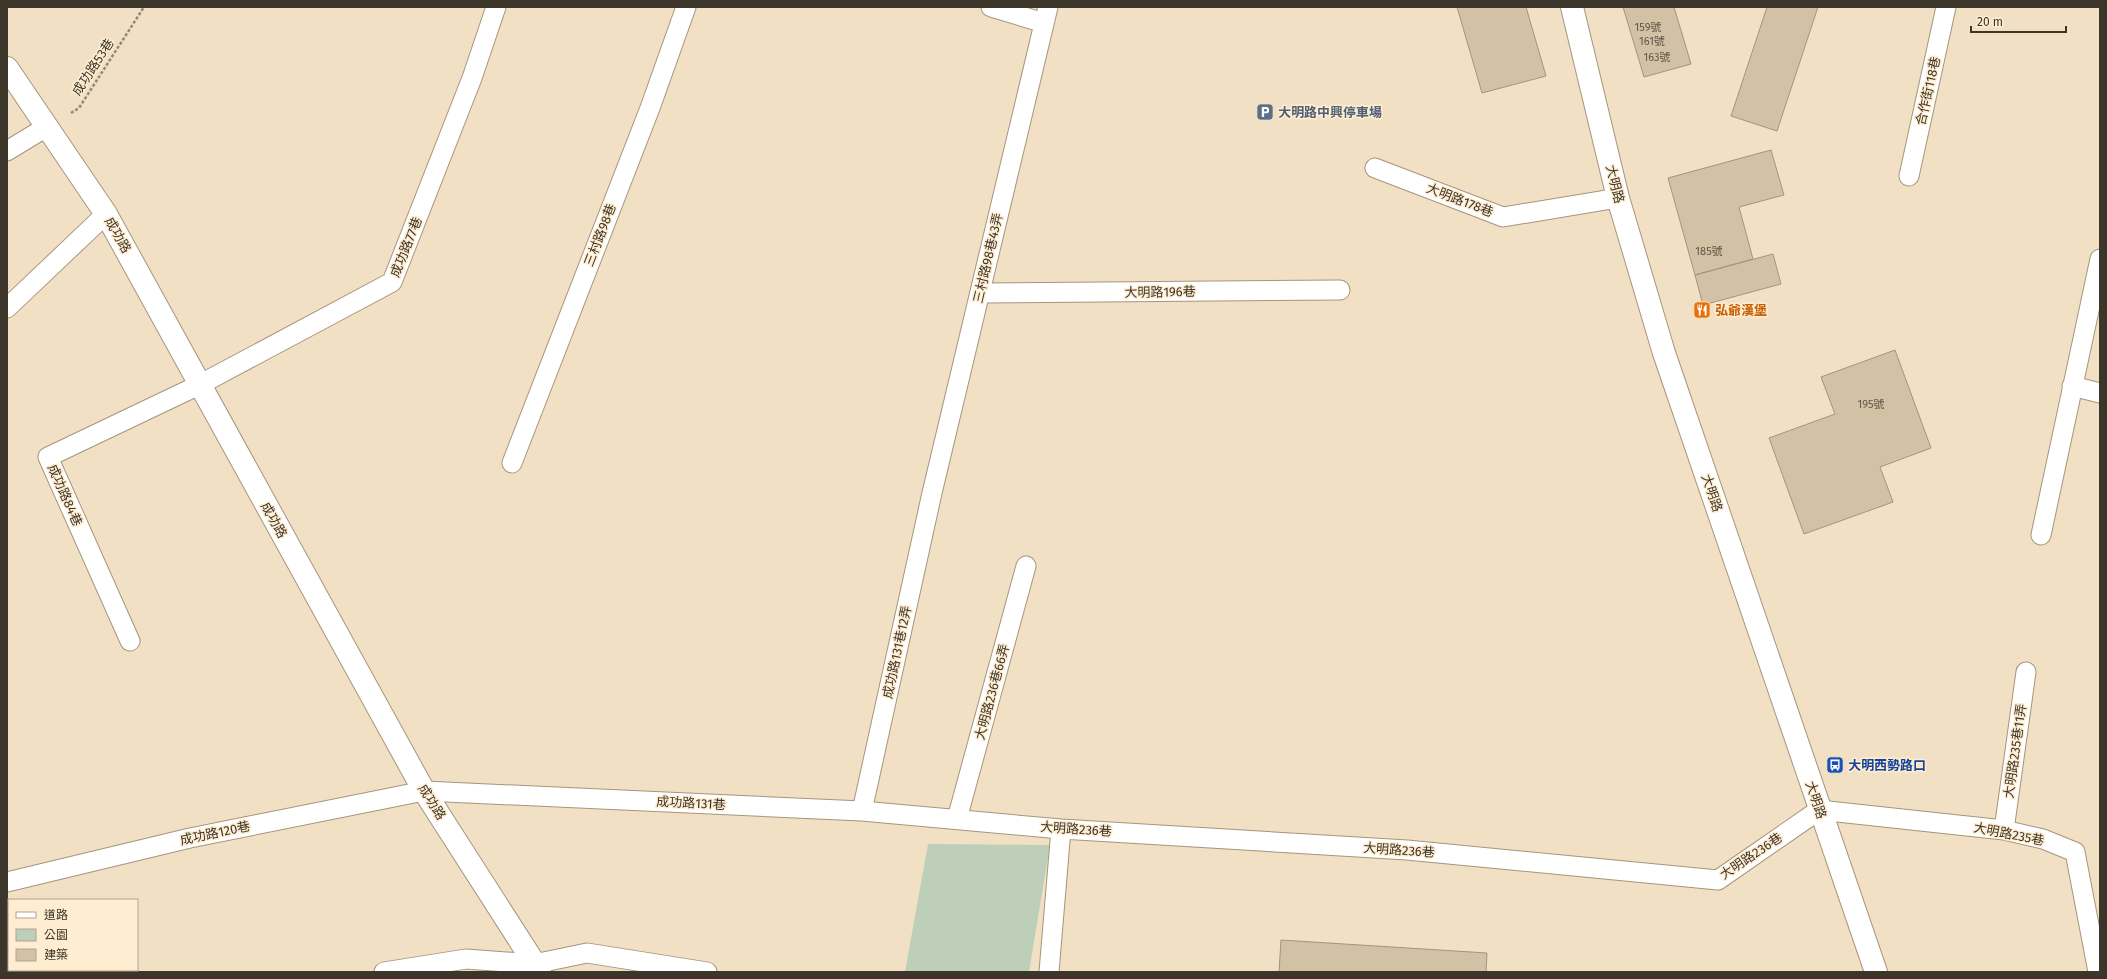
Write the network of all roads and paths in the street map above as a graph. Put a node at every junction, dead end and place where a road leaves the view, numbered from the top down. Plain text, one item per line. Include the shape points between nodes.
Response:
1 (144, 7) edge
2 (496, 7) edge
3 (686, 7) edge
4 (991, 7) edge
5 (1572, 7) edge
6 (1946, 7) edge
7 (1046, 15) edge
8 (7, 68) edge
9 (48, 126) junction
10 (7, 151) edge
11 (1375, 168) dead end
12 (1909, 176) dead end
13 (1618, 198) junction
14 (106, 214) junction
15 (2100, 259) edge
16 (1340, 290) dead end
17 (980, 293) junction
18 (7, 308) edge
19 (199, 385) junction
20 (2072, 386) junction
21 (2100, 393) edge
22 (512, 463) dead end
23 (932, 493) joint
24 (2041, 535) dead end
25 (1026, 566) dead end
26 (130, 641) dead end
27 (2026, 672) dead end
28 (424, 791) junction
29 (1819, 810) junction
30 (862, 811) junction
31 (957, 819) junction
32 (1061, 829) junction
33 (2004, 830) junction
34 (7, 882) edge
35 (537, 968) edge
36 (384, 972) edge
37 (707, 972) edge
38 (1048, 972) edge
39 (1876, 972) edge
40 (2098, 972) edge

1 - 9 path, 成功路53巷 via 79,108
2 - 19 lane, 成功路77巷 via 472,78 392,282
3 - 22 lane, 三村路98巷 via 647,116
4 - 7 lane
5 - 13 street, 大明路
6 - 12 lane, 合作街118巷
7 - 17 lane, 三村路98巷43弄
8 - 9 street, 成功路
9 - 10 lane
9 - 14 street, 成功路
11 - 13 lane, 大明路178巷 via 1503,217
13 - 29 street, 大明路 via 1664,353
14 - 18 lane
14 - 19 street, 成功路
15 - 20 lane
16 - 17 lane, 大明路196巷
17 - 23 lane, 三村路98巷43弄
19 - 26 lane, 成功路84巷 via 48,457
19 - 28 street, 成功路
20 - 21 lane
20 - 24 lane
23 - 30 lane, 成功路131巷12弄
25 - 31 lane, 大明路236巷66弄
27 - 33 lane, 大明路235巷11弄
28 - 30 lane, 成功路131巷
28 - 34 lane, 成功路120巷 via 190,838
28 - 35 street, 成功路
29 - 32 lane, 大明路236巷 via 1718,880 1407,850
29 - 33 lane, 大明路235巷
29 - 39 street, 大明路
30 - 31 lane, 成功路131巷
31 - 32 lane, 大明路236巷
32 - 38 lane
33 - 40 lane, 大明路235巷 via 2043,839 2075,852
35 - 36 lane via 466,959
35 - 37 lane via 587,953

